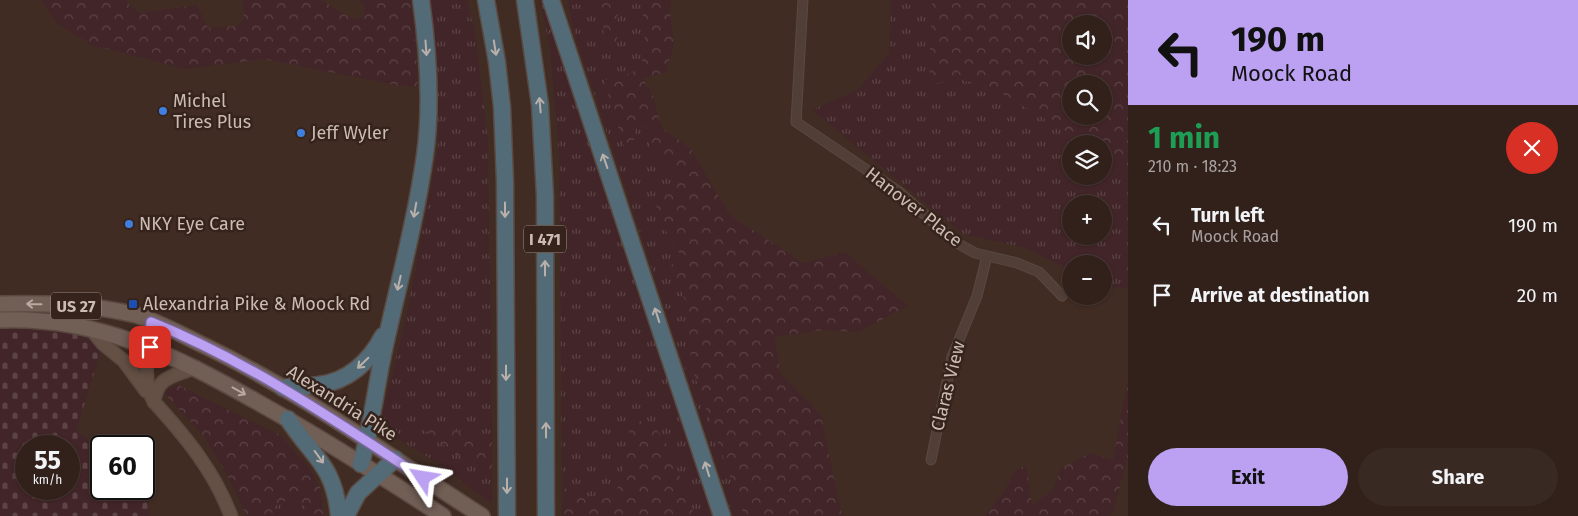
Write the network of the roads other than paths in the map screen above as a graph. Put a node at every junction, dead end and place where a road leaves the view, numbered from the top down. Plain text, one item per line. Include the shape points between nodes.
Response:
1 (421, 0) edge
2 (486, 0) edge
3 (525, 0) edge
4 (551, 0) edge
5 (803, 0) edge
6 (987, 256) junction
7 (1062, 296) dead end
8 (0, 304) edge
9 (0, 320) edge
10 (151, 322) junction
11 (390, 322) junction
12 (90, 328) junction
13 (168, 328) junction
14 (150, 347) junction
15 (196, 367) junction
16 (283, 388) junction
17 (154, 402) junction
18 (288, 419) junction
19 (368, 442) junction
20 (395, 460) junction
21 (931, 460) dead end
22 (361, 464) junction
23 (378, 474) junction
24 (231, 516) edge
25 (339, 516) edge
26 (346, 516) edge
27 (443, 516) edge
28 (482, 516) edge
29 (507, 516) edge
30 (546, 516) edge
31 (722, 516) edge

1 -> 11 highway via 427,52 425,154 409,244
2 -> 29 highway, I 471 via 502,107
30 -> 3 highway, I 471 via 545,196 540,105
31 -> 4 highway
5 - 6 street, Hanover Place via 796,122 898,191 957,243
6 - 7 street, Hanover Place via 1039,272
6 - 21 street, Claras View via 977,296 952,357
10 -> 8 main road, Alexandria Pike / US 27 via 88,307
9 - 12 main road, US 27 via 59,322
10 - 13 main road, Alexandria Pike / US 27
10 - 14 main road
11 -> 16 highway via 376,350 360,367 340,379 319,385
11 - 19 highway
12 - 14 main road, US 27
12 - 17 main road via 124,361
13 - 14 main road
13 - 16 main road, Alexandria Pike / US 27
14 - 15 main road, US 27
14 - 17 main road via 145,376
15 - 17 main road via 161,382 155,391
15 -> 18 main road, US 27
16 - 19 main road, Alexandria Pike / US 27
17 - 24 main road via 208,467 223,493
18 - 22 main road, US 27
18 -> 25 highway via 321,459 332,479
19 - 20 main road, Alexandria Pike / US 27
19 - 22 highway
20 - 23 highway
20 - 28 main road, Alexandria Pike / US 27
22 - 23 main road, US 27
23 - 26 highway via 358,493
23 - 27 main road, US 27

